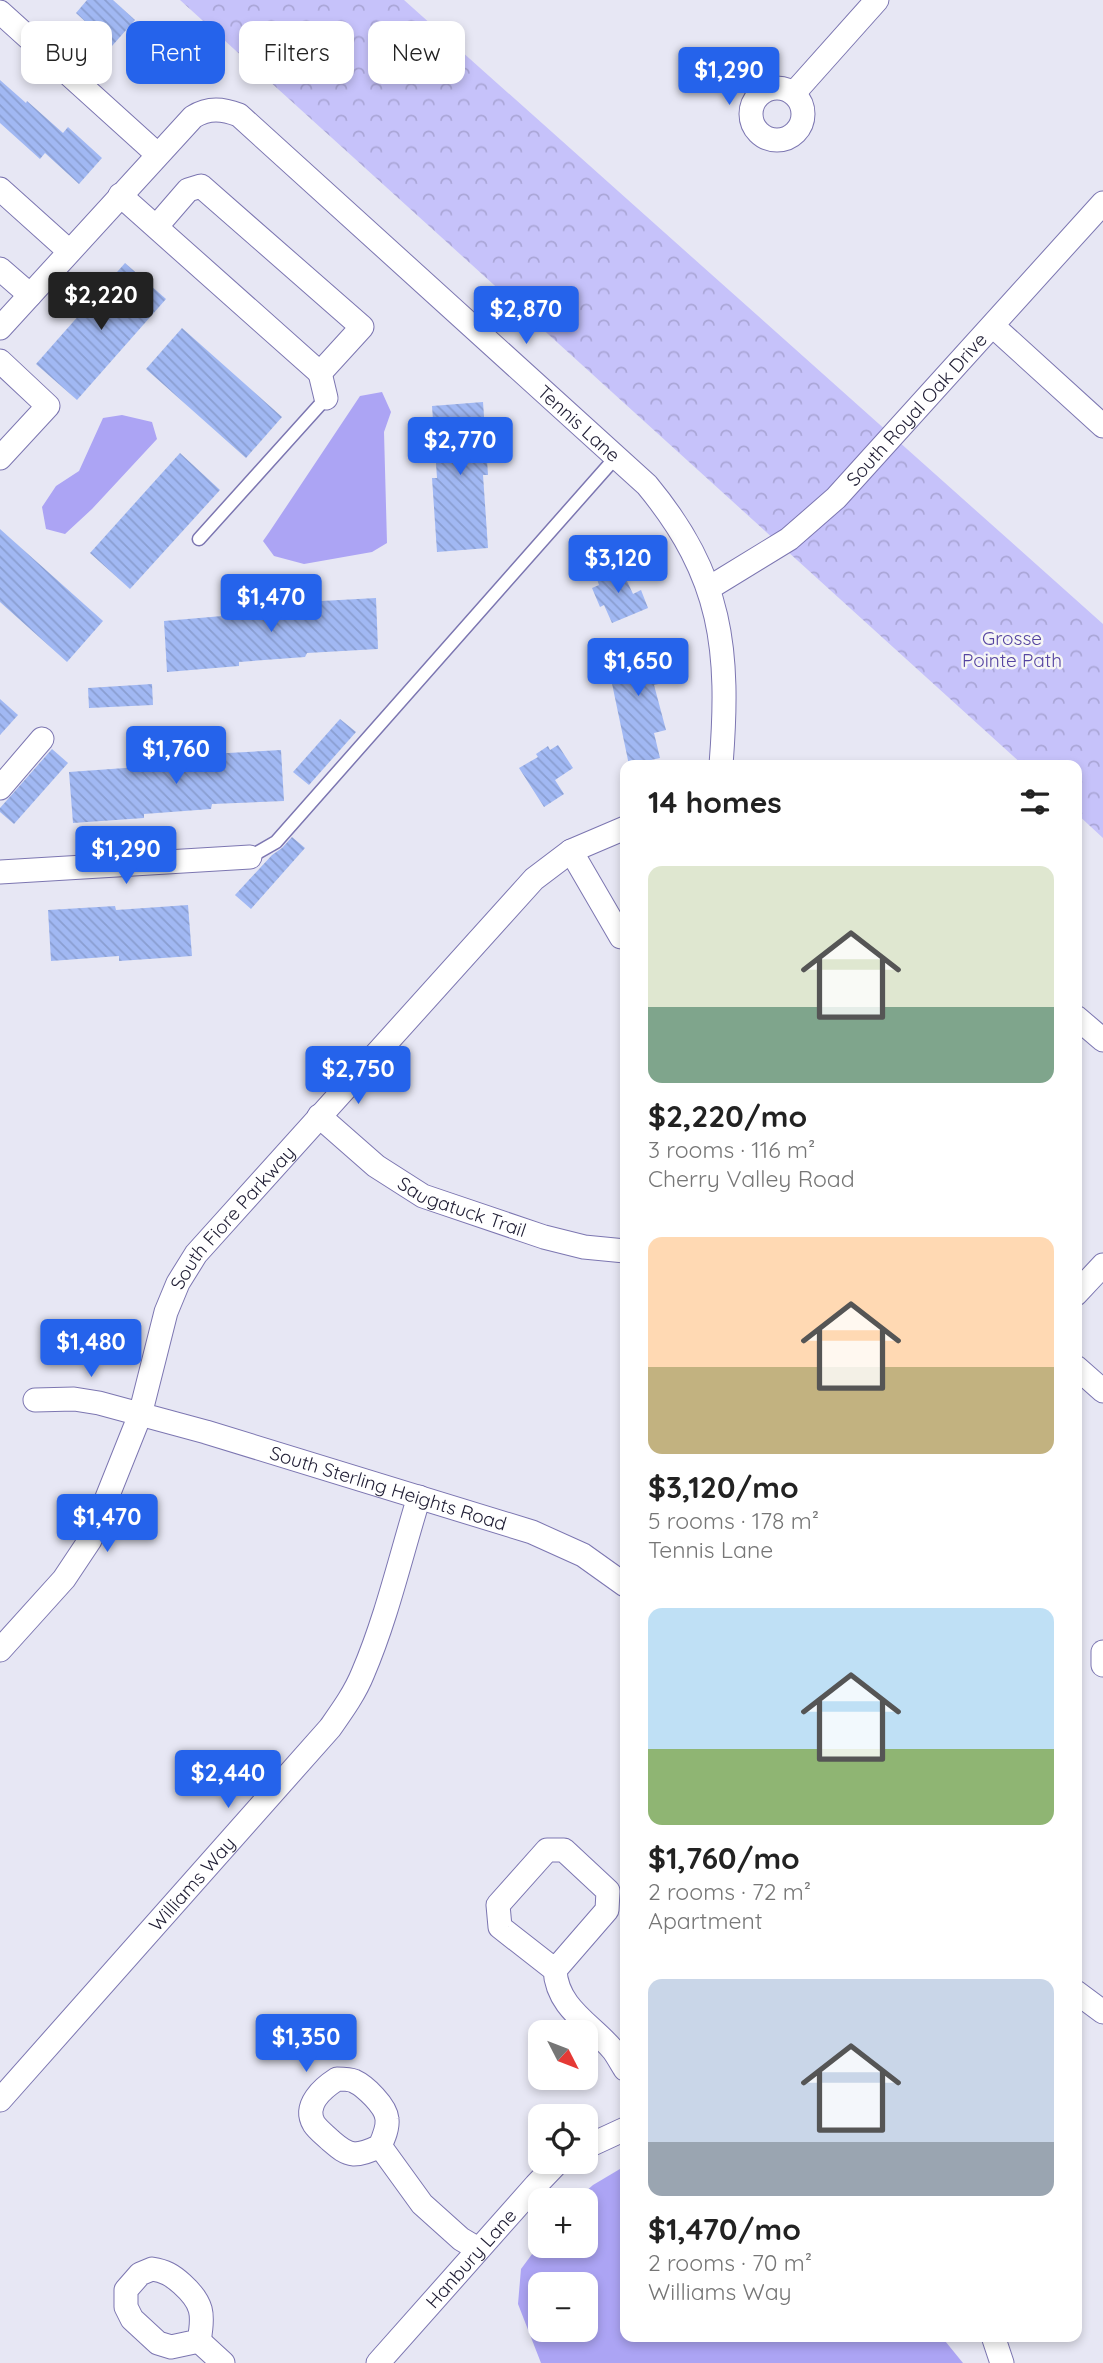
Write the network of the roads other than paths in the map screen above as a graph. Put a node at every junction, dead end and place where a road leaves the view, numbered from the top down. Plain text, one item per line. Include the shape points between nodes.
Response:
1 (877, 0) edge
2 (0, 12) edge
3 (794, 93) dead end
4 (157, 154) junction
5 (0, 189) edge
6 (120, 195) junction
7 (1103, 203) edge
8 (156, 226) junction
9 (69, 251) junction
10 (0, 269) edge
11 (30, 295) junction
12 (993, 326) junction
13 (0, 328) edge
14 (0, 361) edge
15 (320, 373) junction
16 (326, 398) joint
17 (1103, 426) edge
18 (616, 457) junction
19 (0, 458) edge
20 (199, 539) dead end
21 (709, 588) junction
22 (42, 739) dead end
23 (721, 760) edge
24 (0, 788) edge
25 (620, 830) edge
26 (571, 851) junction
27 (250, 857) joint
28 (0, 872) edge
29 (620, 935) edge
30 (1082, 1022) edge
31 (1103, 1040) edge
32 (319, 1116) junction
33 (620, 1251) edge
34 (1103, 1265) edge
35 (1082, 1288) edge
36 (1082, 1372) edge
37 (1103, 1391) edge
38 (35, 1400) dead end
39 (140, 1415) junction
40 (419, 1497) junction
41 (620, 1581) edge
42 (0, 1650) edge
43 (1103, 1652) edge
44 (1103, 1665) edge
45 (555, 1970) junction
46 (1082, 1996) edge
47 (1103, 2012) edge
48 (620, 2061) edge
49 (0, 2100) edge
50 (620, 2131) edge
51 (598, 2141) edge
52 (380, 2146) dead end
53 (547, 2174) edge
54 (478, 2249) junction
55 (199, 2341) dead end
56 (995, 2342) edge
57 (383, 2361) edge
58 (223, 2363) edge
59 (1002, 2363) edge

1 - 3 street
2 - 4 street
4 - 6 street, Tennis Lane
4 - 18 street, Tennis Lane via 201,112 222,109 239,115
5 - 9 street
6 - 8 street
6 - 9 street, Tennis Lane
7 - 12 street, South Royal Oak Drive
8 - 15 street
8 - 15 street via 188,190 201,186 362,327
9 - 11 street, Tennis Lane
10 - 11 street
11 - 13 street, Tennis Lane
12 - 17 street
12 - 21 street, South Royal Oak Drive via 836,498 789,540
14 - 19 street via 48,406
15 - 16 street
16 - 20 lane
18 - 21 street, Tennis Lane via 661,502 699,562
18 - 27 lane via 276,842
21 - 23 street, Tennis Lane via 725,667
22 - 24 street
25 - 26 street, South Fiore Parkway
26 - 29 street
26 - 32 street, South Fiore Parkway via 534,879
27 - 28 street
30 - 31 street
32 - 33 street, Saugatuck Trail via 376,1166 423,1196 544,1237
32 - 39 street, South Fiore Parkway via 196,1254 178,1283 166,1312
34 - 35 street
36 - 37 street
38 - 39 street, South Sterling Heights Road via 99,1402
39 - 40 street, South Sterling Heights Road
39 - 42 street via 90,1540 64,1578
40 - 41 street, South Sterling Heights Road via 558,1542
40 - 49 street, Williams Way via 363,1674 330,1728
43 - 44 street
45 - 45 street via 607,1910 608,1891 564,1850 547,1850 498,1905 500,1927
45 - 48 street via 565,2002
46 - 47 street
50 - 51 street
52 - 54 street via 422,2204
53 - 54 street, Hanbury Lane
54 - 57 street, Hanbury Lane
55 - 58 street
56 - 59 street

